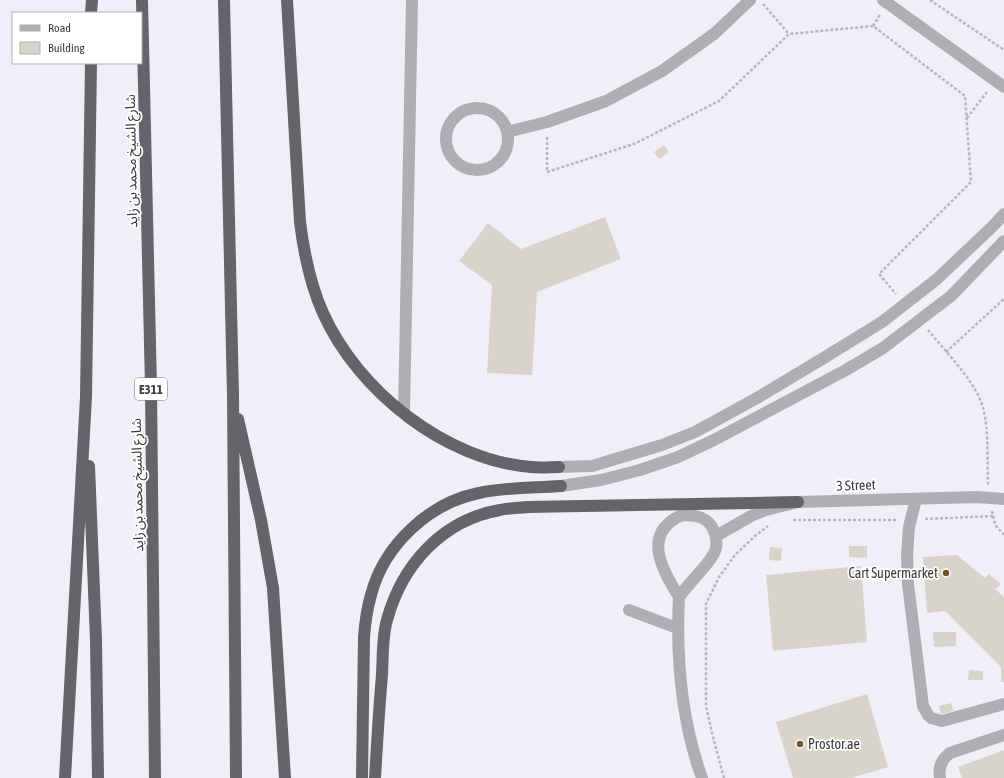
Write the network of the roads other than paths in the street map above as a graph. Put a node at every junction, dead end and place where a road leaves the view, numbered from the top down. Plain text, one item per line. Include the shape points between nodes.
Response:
1 (92, 0) edge
2 (142, 0) edge
3 (224, 0) edge
4 (287, 0) edge
5 (412, 0) edge
6 (750, 0) edge
7 (883, 0) edge
8 (92, 12) edge
9 (91, 64) edge
10 (1004, 86) edge
11 (507, 132) junction
12 (1004, 214) edge
13 (1004, 241) edge
14 (233, 395) junction
15 (86, 397) junction
16 (404, 413) junction
17 (559, 467) joint
18 (561, 486) joint
19 (916, 499) junction
20 (1004, 499) edge
21 (798, 502) junction
22 (716, 536) junction
23 (678, 597) junction
24 (629, 610) dead end
25 (677, 628) junction
26 (1004, 704) edge
27 (1004, 735) edge
28 (65, 778) edge
29 (98, 778) edge
30 (155, 778) edge
31 (236, 778) edge
32 (285, 778) edge
33 (362, 778) edge
34 (375, 778) edge
35 (702, 778) edge
36 (940, 778) edge

1 - 8 highway
2 - 30 highway, شارع الشيخ محمد بن زايد / E311 via 151,387
3 - 14 highway
4 - 16 highway via 300,222 312,284 323,313 356,367 376,391
5 - 16 street
6 - 11 street via 714,34 662,71 606,101 547,122
7 - 10 street
9 - 15 highway
11 - 11 street via 505,154 489,169 468,170 458,165 450,157 446,147 448,125 464,110 486,109 496,114
12 - 17 street via 937,279 882,322 756,398 695,432 662,445 592,466
13 - 18 street via 951,296 883,348 846,370 678,457 601,480
14 - 31 highway
14 - 32 highway via 271,576
15 - 28 highway
15 - 29 highway via 96,633
16 - 17 highway via 448,442 475,454 531,467
18 - 33 highway via 500,490 478,493 457,500 420,522 403,537 390,554 376,580 366,615
19 - 20 street, 3 Street
19 - 21 street, 3 Street
19 - 26 street via 907,555 908,584 925,711 931,718 942,721
21 - 22 street, 3 Street via 753,515
21 - 34 highway via 528,507 500,510 473,517 448,531 426,548 408,570 395,595 386,622
22 - 23 street via 714,555
22 - 23 street via 711,525 702,518 692,515 682,515 665,527 660,536 659,557
23 - 25 street
24 - 25 street
25 - 35 street via 684,710
27 - 36 street via 950,753 941,763

